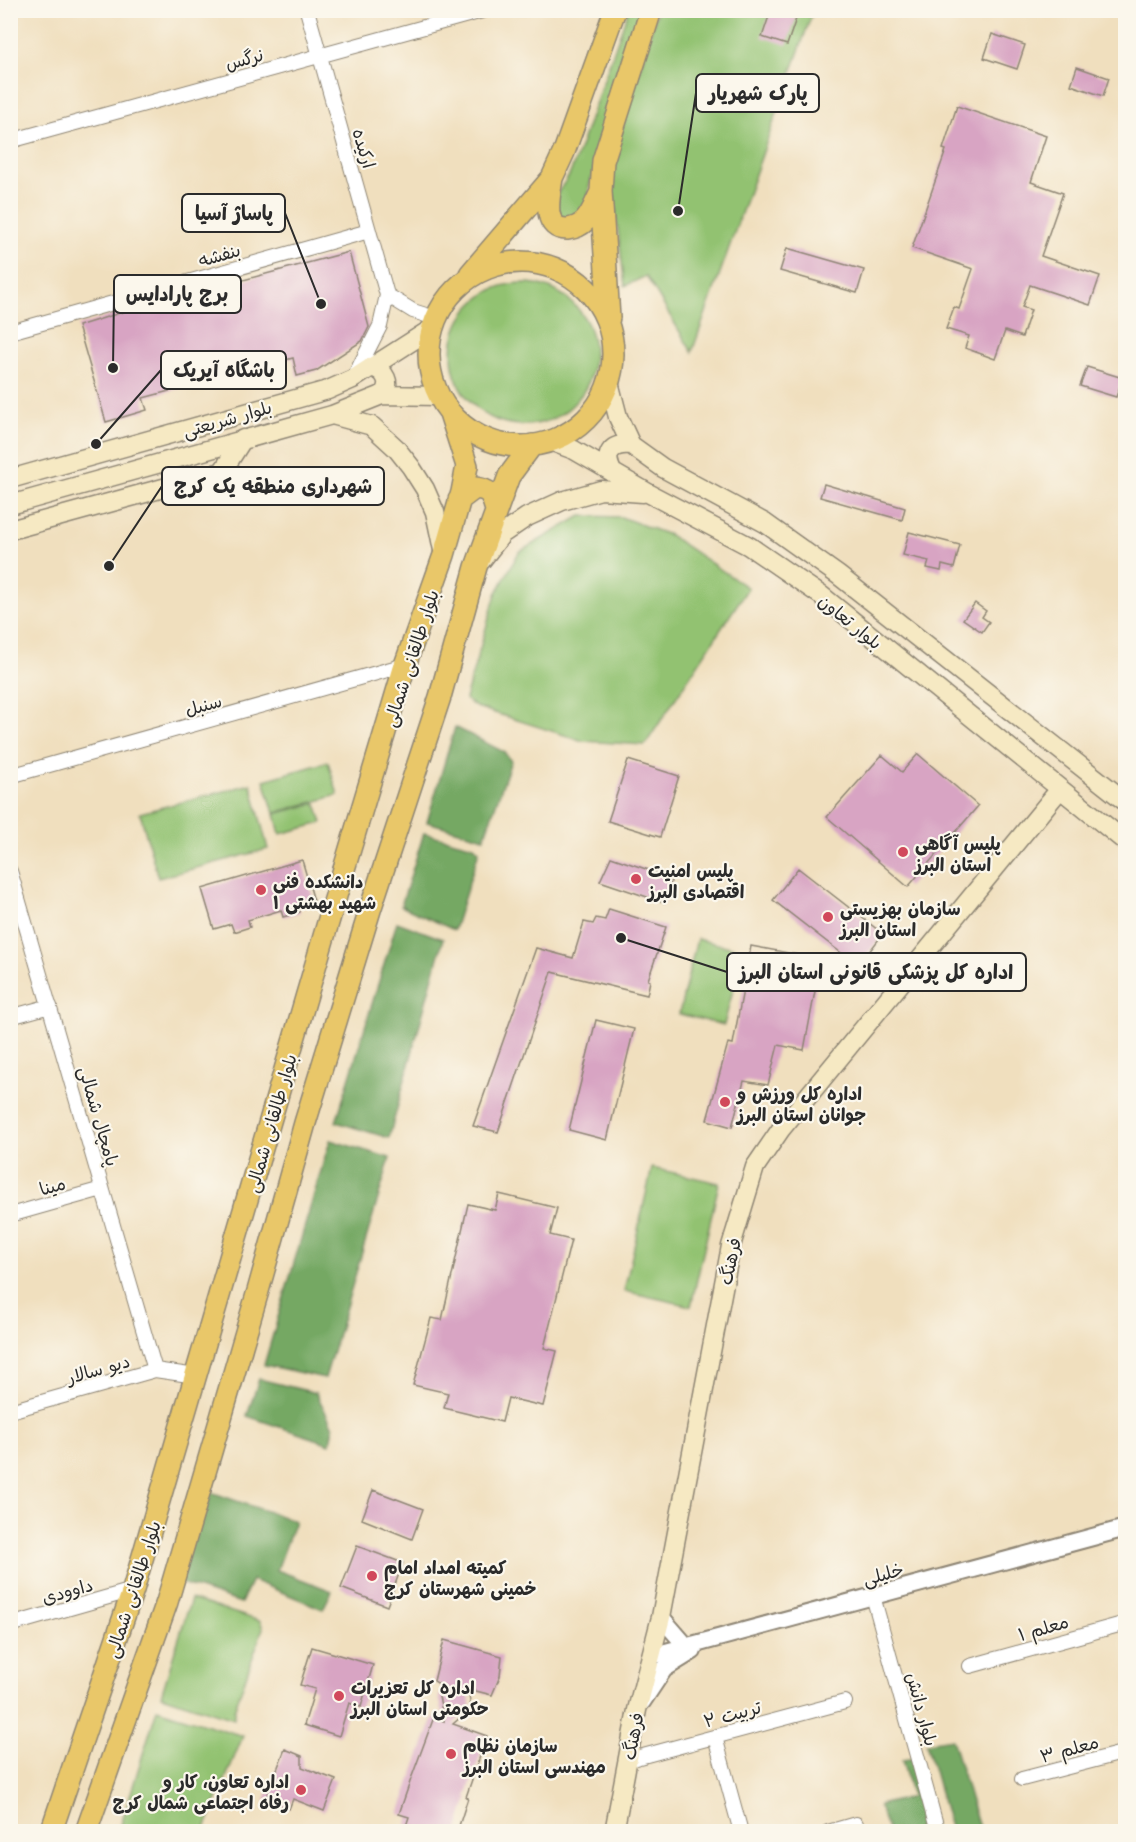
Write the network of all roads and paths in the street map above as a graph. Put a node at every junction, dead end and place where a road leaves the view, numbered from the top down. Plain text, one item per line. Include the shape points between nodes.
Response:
1 (308, 10) edge
2 (486, 10) edge
3 (615, 10) edge
4 (651, 10) edge
5 (320, 56) junction
6 (10, 141) edge
7 (552, 178) junction
8 (601, 191) junction
9 (369, 231) junction
10 (464, 280) junction
11 (387, 295) junction
12 (433, 323) junction
13 (609, 325) junction
14 (10, 333) edge
15 (371, 367) junction
16 (353, 379) junction
17 (609, 382) junction
18 (382, 395) junction
19 (444, 405) junction
20 (332, 415) junction
21 (243, 440) junction
22 (541, 443) junction
23 (631, 446) junction
24 (613, 473) junction
25 (10, 479) edge
26 (650, 494) junction
27 (459, 500) junction
28 (10, 505) edge
29 (496, 510) junction
30 (10, 530) edge
31 (444, 555) junction
32 (476, 567) junction
33 (405, 665) junction
34 (10, 776) edge
35 (1060, 789) junction
36 (1125, 802) edge
37 (1125, 842) edge
38 (10, 871) edge
39 (50, 1006) junction
40 (10, 1017) edge
41 (102, 1189) junction
42 (10, 1215) edge
43 (155, 1370) junction
44 (196, 1376) junction
45 (10, 1411) edge
46 (1125, 1528) edge
47 (133, 1590) junction
48 (873, 1596) junction
49 (661, 1617) junction
50 (1125, 1623) edge
51 (10, 1625) edge
52 (726, 1636) junction
53 (687, 1647) junction
54 (651, 1656) junction
55 (970, 1666) dead end
56 (845, 1702) dead end
57 (637, 1710) junction
58 (92, 1711) junction
59 (124, 1723) junction
60 (715, 1737) junction
61 (1125, 1752) edge
62 (628, 1760) junction
63 (1022, 1779) dead end
64 (856, 1824) dead end
65 (51, 1832) edge
66 (86, 1832) edge
67 (614, 1832) edge
68 (741, 1832) edge
69 (828, 1832) edge
70 (938, 1832) edge

1 - 5 street, ارکیده
2 - 5 street, نرگس
3 - 7 main road
4 - 8 main road via 603,160
5 - 6 street, نرگس
5 - 9 street, ارکیده
7 - 8 main road via 549,216 562,229 572,229 586,220
7 - 10 main road
8 - 13 main road
9 - 11 street, ارکیده
9 - 14 street, بنفشه
10 - 12 main road via 447,297
10 - 13 main road via 486,268 536,262 582,283 598,302
11 - 12 street
11 - 16 street, ارکیده via 380,326
12 - 15 main road, بلوار شریعتی
12 - 19 main road via 428,352 430,374
13 - 17 main road via 613,353
15 - 16 main road, بلوار شریعتی
15 - 18 main road via 387,379
16 - 25 main road, بلوار شریعتی via 328,390
17 - 22 main road via 587,418 570,432
17 - 23 main road
18 - 19 main road, بلوار شریعتی
18 - 20 main road, بلوار شریعتی
19 - 22 main road via 471,431 495,442 513,446
19 - 27 main road, بلوار طالقانی شمالی via 467,466
20 - 21 main road, بلوار شریعتی
20 - 31 main road via 372,426 396,448 425,489 435,512
21 - 28 main road, بلوار شریعتی
21 - 30 main road via 222,472
22 - 24 main road, بلوار تعاون via 574,450
22 - 29 main road, بلوار طالقانی شمالی via 509,476
23 - 24 main road via 622,444 609,453 608,464
23 - 36 main road, بلوار تعاون via 663,468 765,523 838,575
24 - 26 main road, بلوار تعاون
26 - 32 main road via 601,490 562,501 502,534
26 - 35 main road, بلوار تعاون via 749,546 822,596
27 - 29 main road via 475,488 485,489
27 - 31 main road, بلوار طالقانی شمالی
29 - 32 main road, بلوار طالقانی شمالی
31 - 33 main road, بلوار طالقانی شمالی
32 - 59 main road, بلوار طالقانی شمالی via 440,697 309,1112 166,1602
33 - 34 street, سنبل
33 - 44 main road, بلوار طالقانی شمالی
35 - 37 main road, بلوار تعاون
35 - 49 main road, فرهنگ via 781,1129 755,1167 731,1246
38 - 39 street, پامچال شمالی
39 - 40 street
39 - 41 street, پامچال شمالی
41 - 42 street, مینا
41 - 43 street, پامچال شمالی
43 - 44 street, دیو سالار
43 - 45 street, دیو سالار
44 - 47 main road, بلوار طالقانی شمالی
46 - 48 street, خلیلی
47 - 51 street, داوودی
47 - 58 main road, بلوار طالقانی شمالی
48 - 52 street, خلیلی
48 - 70 street, بلوار دانش
49 - 53 street
49 - 54 main road, فرهنگ
50 - 55 street, معلم ۱
52 - 53 street, خلیلی
52 - 57 street via 664,1669
53 - 54 street, خلیلی
54 - 57 main road, فرهنگ
56 - 60 street, تربیت ۲
57 - 62 main road, فرهنگ
58 - 59 main road
58 - 65 main road, بلوار طالقانی شمالی
59 - 66 main road, بلوار طالقانی شمالی
60 - 62 street, تربیت ۲
60 - 68 street
61 - 63 street, معلم ۳
62 - 67 main road, فرهنگ
64 - 69 street

